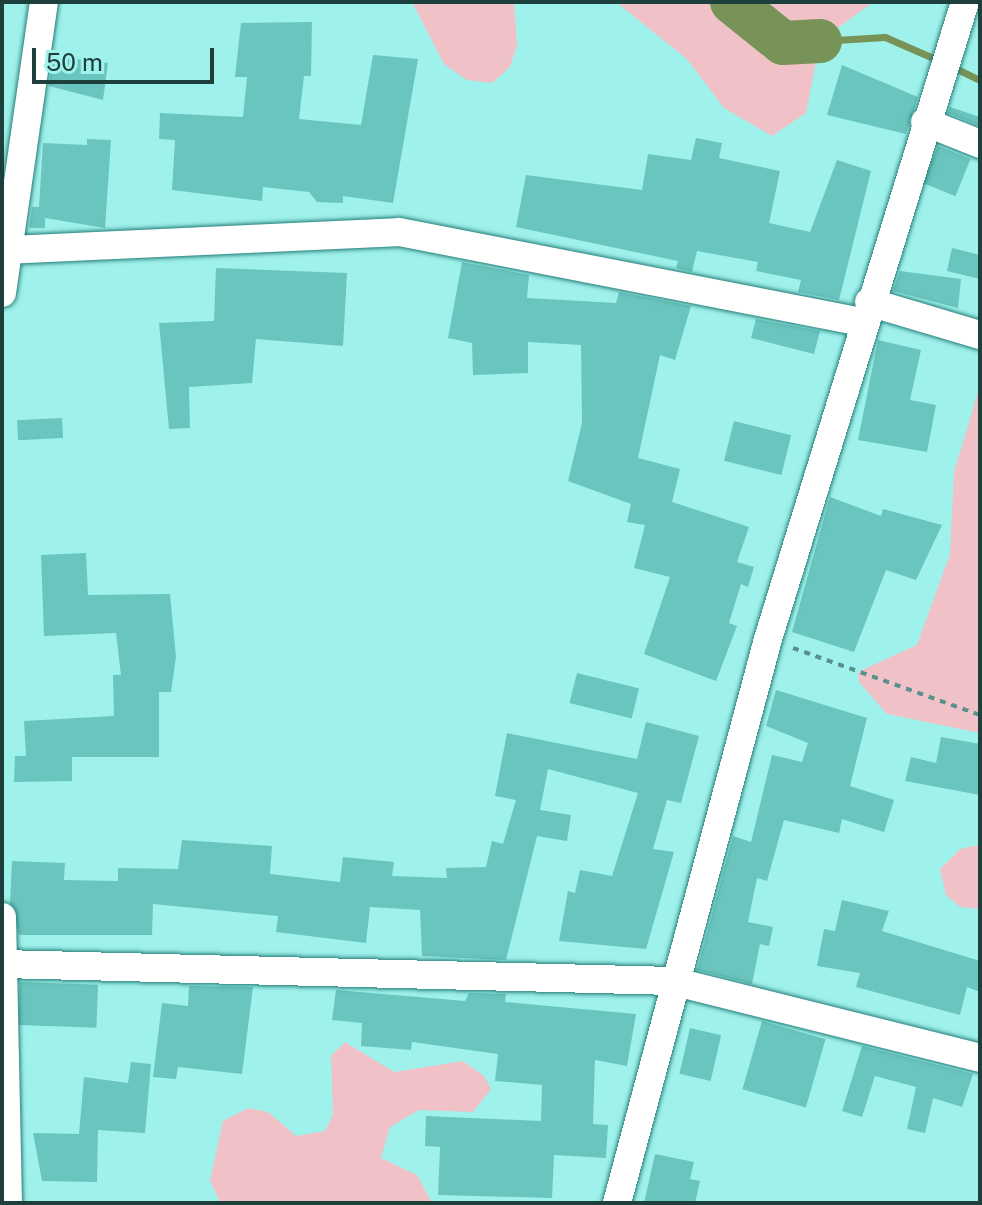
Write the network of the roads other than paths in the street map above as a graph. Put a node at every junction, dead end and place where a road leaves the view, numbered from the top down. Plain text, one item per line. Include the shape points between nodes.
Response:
1 (44, 2) edge
2 (965, 2) edge
3 (925, 122) junction
4 (980, 144) edge
5 (7, 250) junction
6 (2, 293) edge
7 (866, 312) junction
8 (980, 335) edge
9 (2, 917) edge
10 (2, 964) edge
11 (672, 981) junction
12 (980, 1058) edge
13 (8, 1203) edge
14 (617, 1203) edge

1 - 5 street
2 - 3 street
3 - 4 street
3 - 7 street
5 - 6 street
5 - 7 street via 399,232
7 - 8 street
7 - 11 street
9 - 10 street
10 - 11 street
10 - 13 street
11 - 12 street
11 - 14 street

